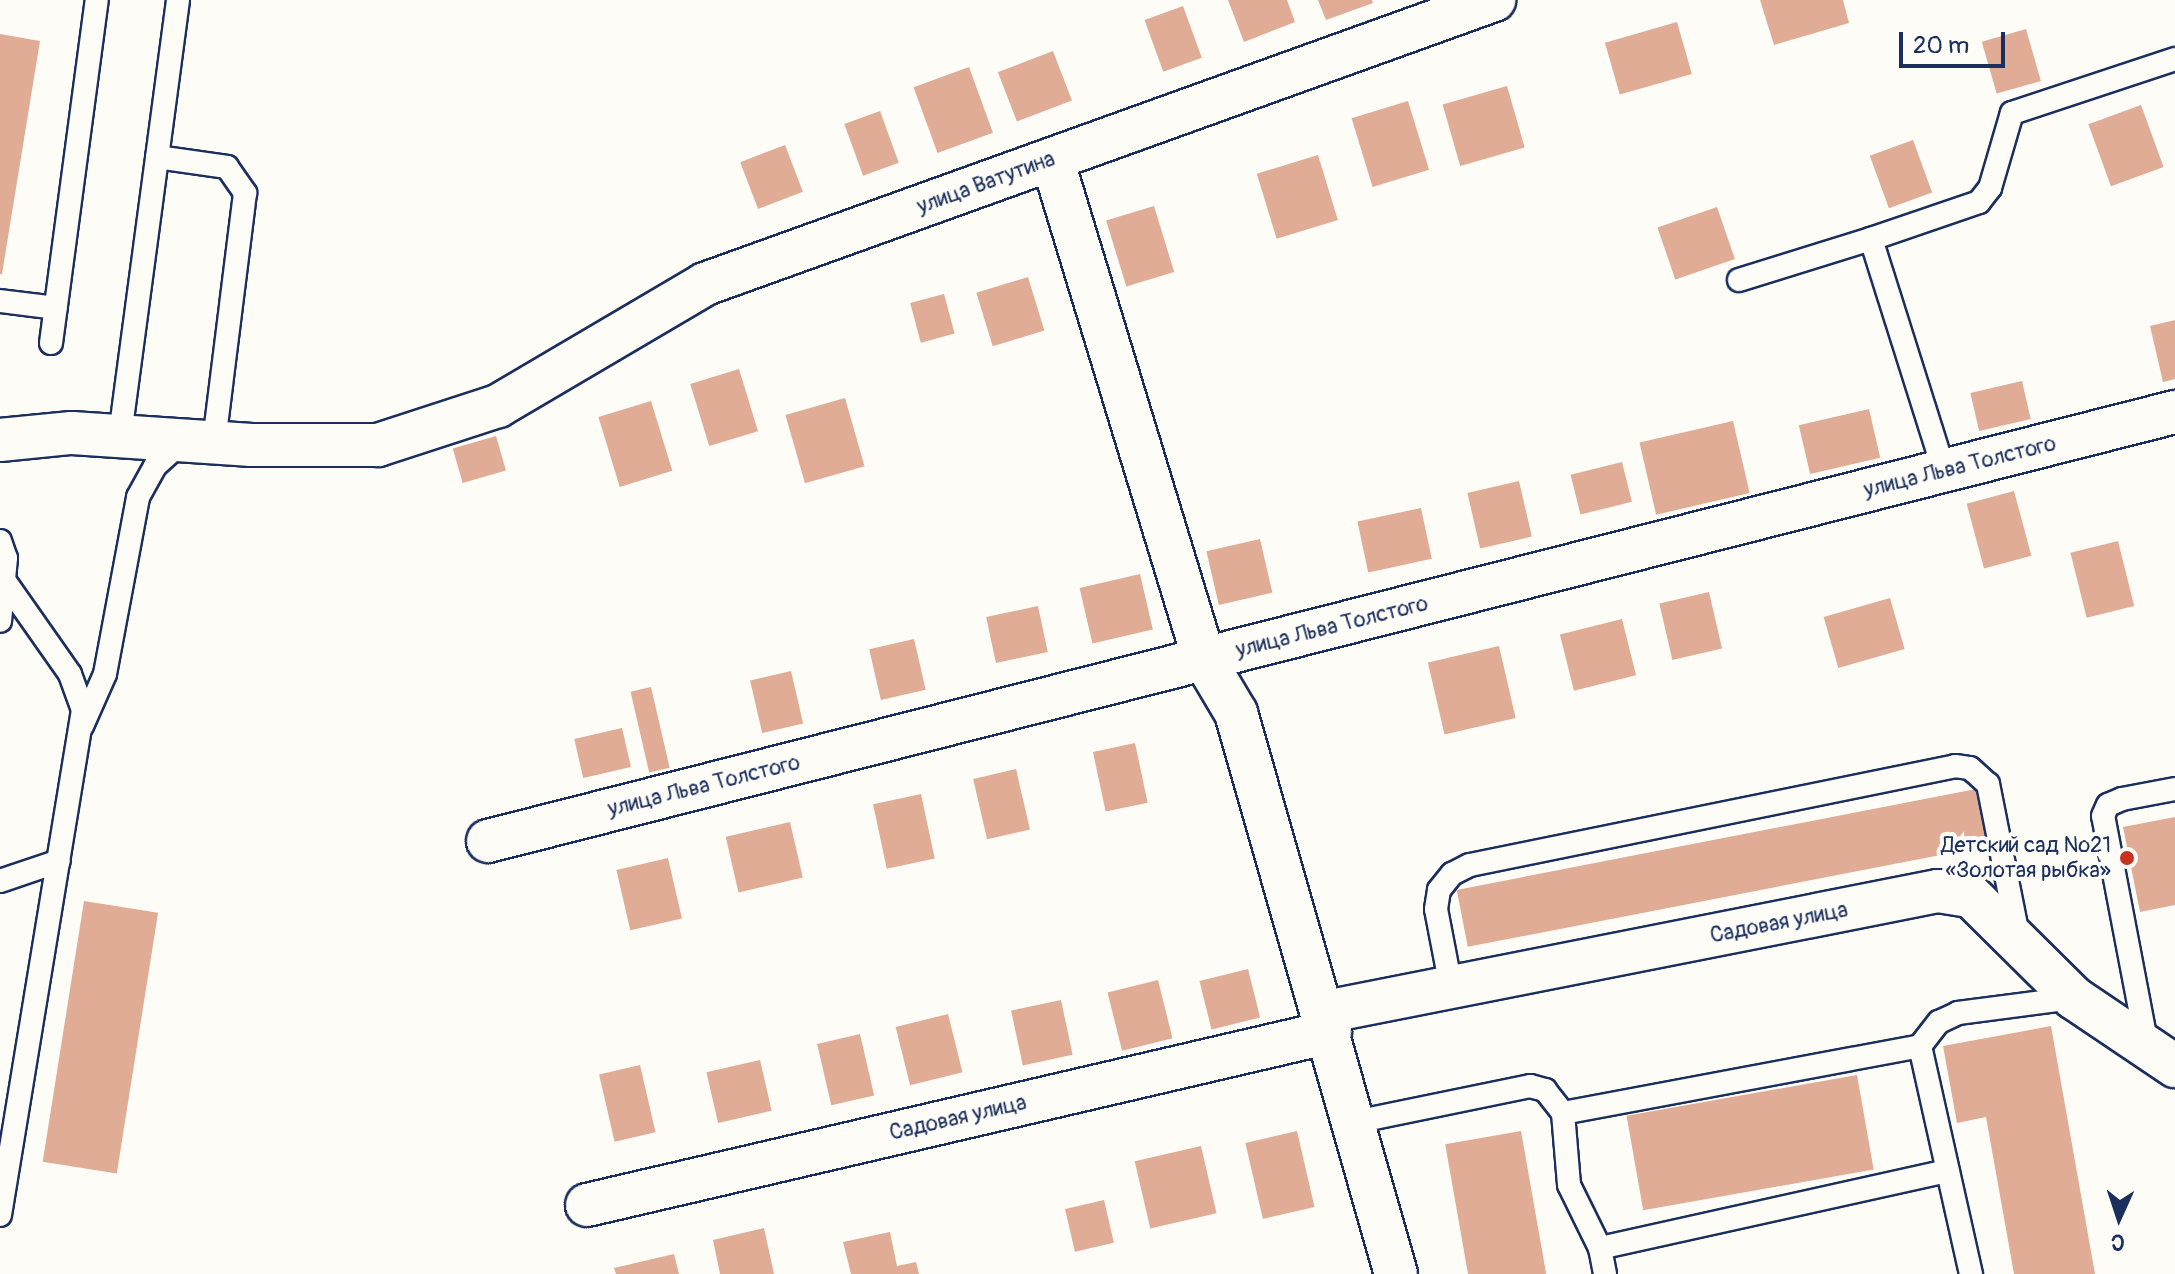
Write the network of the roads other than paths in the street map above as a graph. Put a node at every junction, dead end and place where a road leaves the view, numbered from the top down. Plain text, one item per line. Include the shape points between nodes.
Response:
1 (90, 0) edge
2 (97, 0) edge
3 (178, 0) edge
4 (1494, 0) edge
5 (2175, 59) edge
6 (157, 157) junction
7 (1052, 159) junction
8 (1871, 239) junction
9 (1739, 280) dead end
10 (0, 301) edge
11 (56, 308) junction
12 (51, 343) dead end
13 (2175, 412) edge
14 (120, 435) junction
15 (0, 440) edge
16 (217, 442) junction
17 (1944, 471) junction
18 (0, 541) edge
19 (4, 580) junction
20 (0, 621) edge
21 (1204, 659) junction
22 (81, 727) junction
23 (2175, 789) edge
24 (488, 841) dead end
25 (59, 861) junction
26 (0, 881) edge
27 (2020, 945) junction
28 (1451, 987) junction
29 (2074, 998) junction
30 (1328, 1022) junction
31 (1920, 1046) junction
32 (2161, 1056) edge
33 (1563, 1113) junction
34 (1355, 1122) junction
35 (7, 1133) edge
36 (1948, 1171) junction
37 (587, 1205) dead end
38 (0, 1215) edge
39 (1600, 1248) junction
40 (1396, 1274) edge
41 (1605, 1274) edge
42 (1971, 1274) edge

1 - 2 lane
2 - 11 lane
3 - 6 lane
4 - 7 street, улица Ватутина
5 - 8 lane via 2012,113 1990,188 1979,202
6 - 14 lane
6 - 16 lane via 227,167 245,193
7 - 16 street, улица Ватутина via 705,284 498,406 378,445
7 - 21 street
8 - 9 lane
8 - 17 lane
10 - 11 lane
11 - 12 lane
13 - 17 street, улица Льва Толстого
14 - 15 street, улица Ватутина via 35,433
14 - 16 street, улица Ватутина
16 - 22 lane via 155,466 138,497 105,674
17 - 21 street, улица Льва Толстого
18 - 19 lane via 6,558
19 - 20 lane
19 - 22 lane via 70,674 80,695
21 - 24 street, улица Льва Толстого
21 - 30 street via 1236,713
22 - 25 lane
23 - 32 lane via 2122,799 2108,805 2103,816
25 - 26 lane
25 - 35 lane
27 - 28 street, Садовая улица via 1971,896 1938,891
27 - 28 lane via 1988,784 1970,768 1955,766 1470,865 1452,874 1439,890 1436,909
27 - 29 street, Садовая улица
28 - 30 street, Садовая улица
29 - 31 lane via 1958,1013 1939,1022
29 - 32 street, Садовая улица
30 - 34 street
30 - 37 street, Садовая улица
31 - 33 lane
31 - 36 lane
33 - 34 lane via 1545,1090 1530,1086
33 - 39 lane via 1569,1185
34 - 40 street
35 - 38 lane
36 - 39 lane
36 - 42 lane
39 - 41 lane

